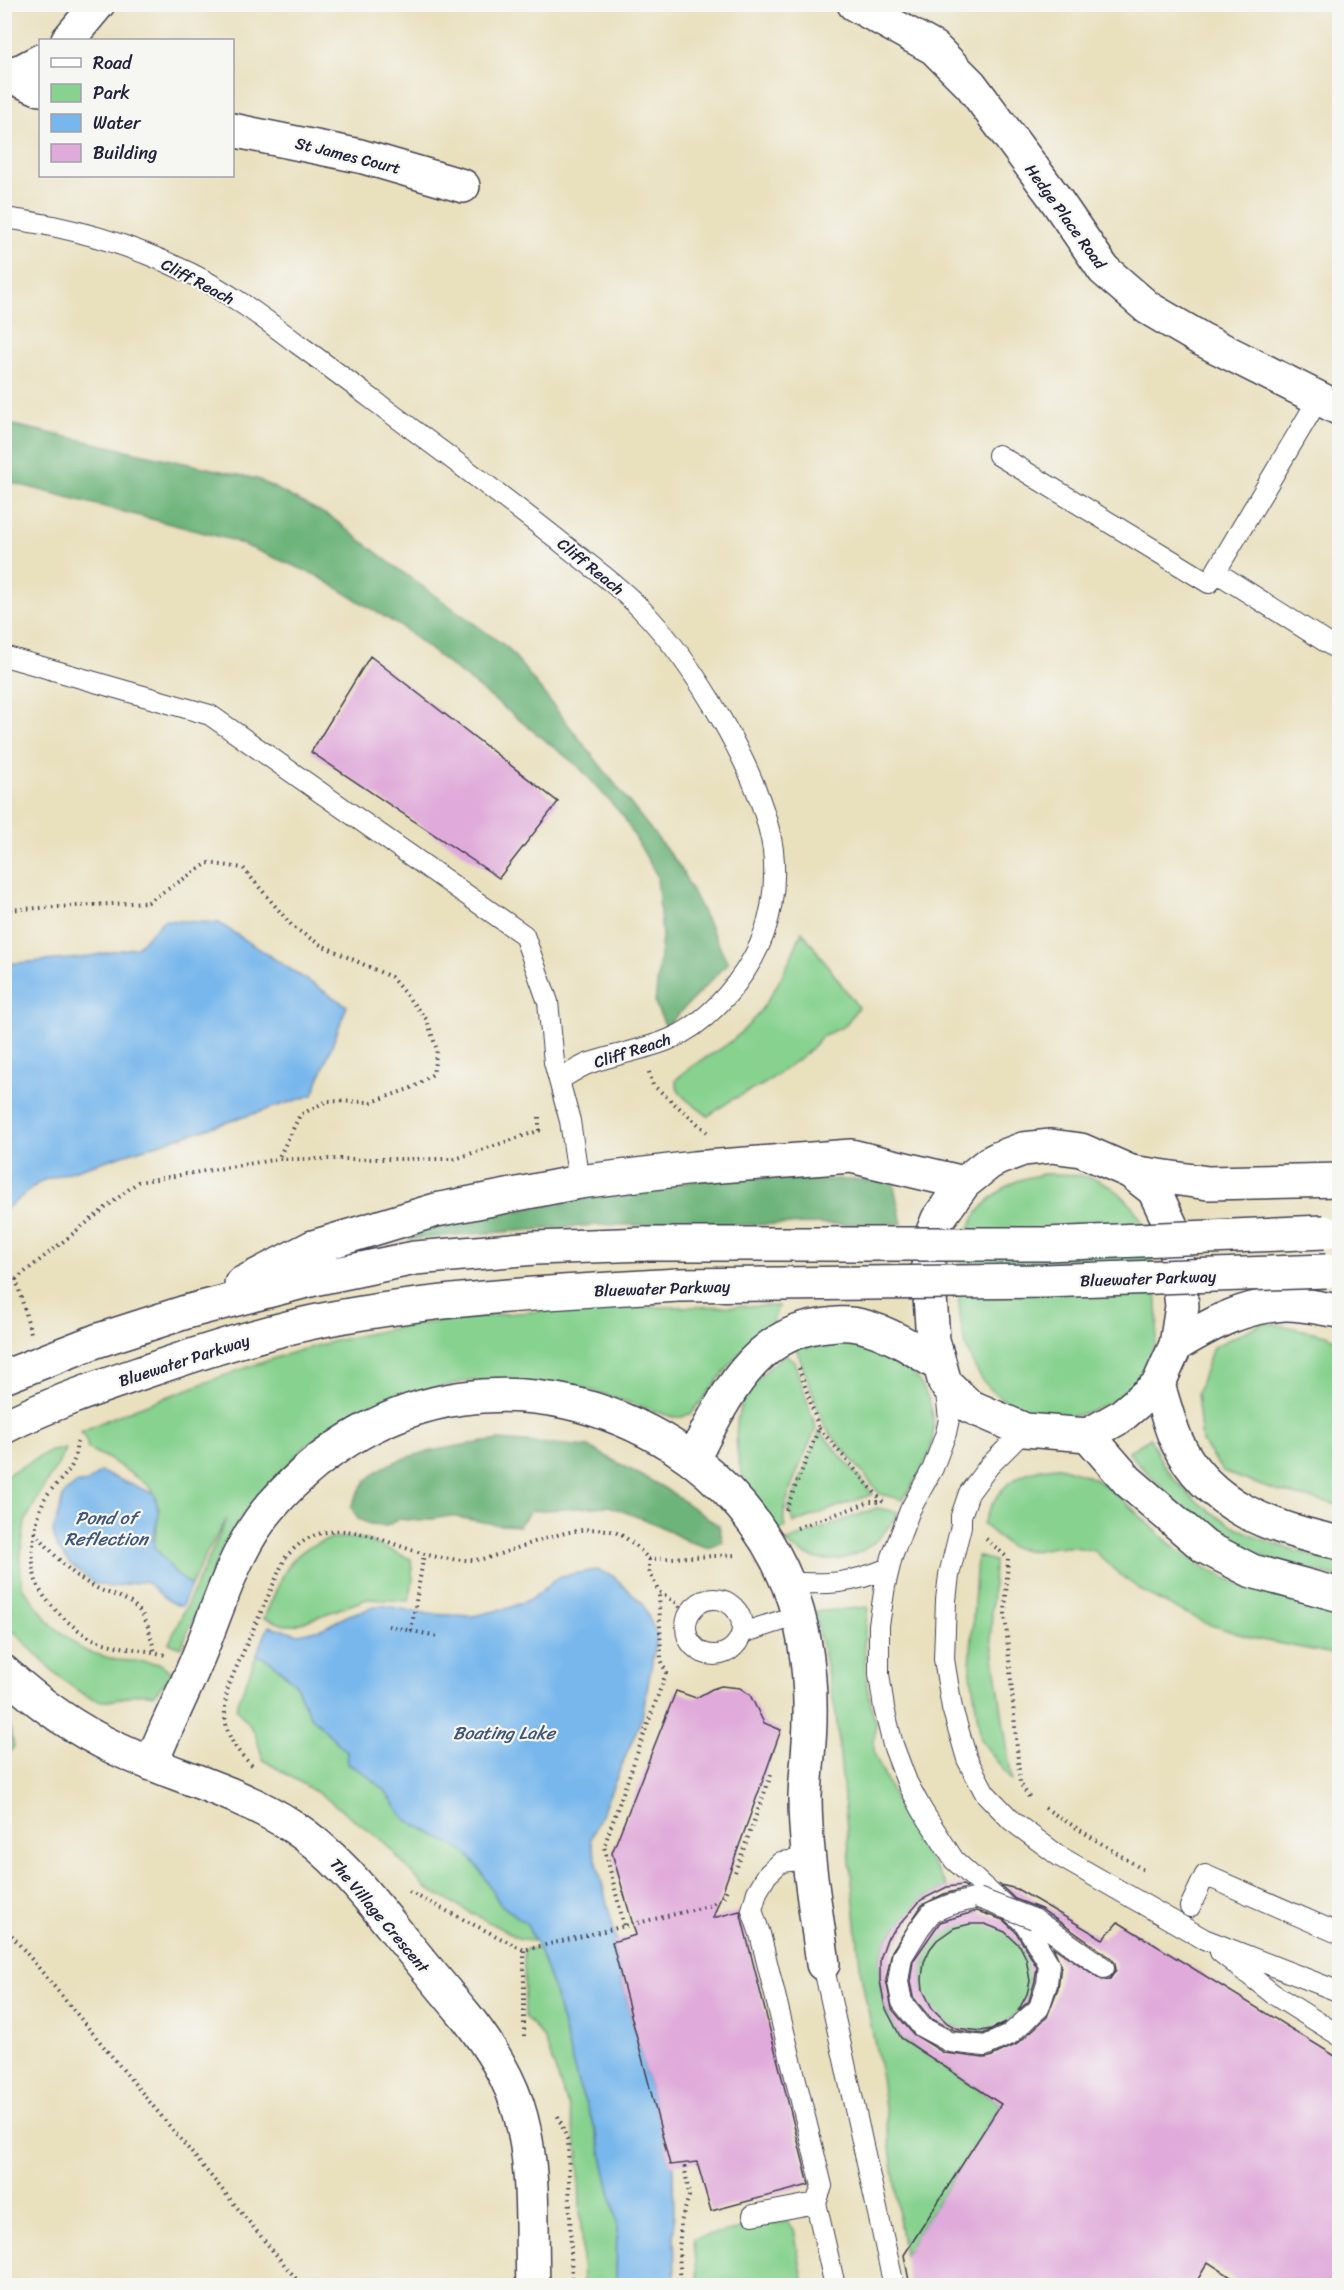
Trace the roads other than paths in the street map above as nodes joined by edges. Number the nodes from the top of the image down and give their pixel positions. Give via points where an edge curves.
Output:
1 (98, 4) edge
2 (854, 4) edge
3 (69, 39) edge
4 (39, 62) edge
5 (6, 75) edge
6 (39, 89) edge
7 (234, 130) edge
8 (463, 186) dead end
9 (4, 218) edge
10 (1329, 404) edge
11 (998, 455) dead end
12 (1216, 572) junction
13 (1340, 651) edge
14 (4, 656) edge
15 (559, 1080) junction
16 (1131, 1172) junction
17 (1340, 1180) edge
18 (579, 1182) junction
19 (964, 1183) junction
20 (1332, 1232) edge
21 (1333, 1271) edge
22 (1340, 1311) edge
23 (186, 1312) junction
24 (1176, 1346) junction
25 (942, 1374) junction
26 (4, 1377) edge
27 (1158, 1384) junction
28 (4, 1427) edge
29 (1025, 1430) junction
30 (1088, 1435) junction
31 (693, 1459) junction
32 (1340, 1543) edge
33 (889, 1568) junction
34 (787, 1582) junction
35 (1340, 1595) edge
36 (799, 1615) junction
37 (742, 1633) junction
38 (4, 1672) edge
39 (151, 1764) junction
40 (808, 1859) junction
41 (1192, 1904) road end
42 (1340, 1934) edge
43 (1204, 1939) junction
44 (824, 1964) joint
45 (1104, 1968) dead end
46 (1340, 1992) edge
47 (1340, 2036) edge
48 (816, 2203) junction
49 (753, 2215) dead end
50 (533, 2286) edge
51 (835, 2286) edge
52 (894, 2286) edge

1 - 3 street
2 - 10 street, Hedge Place Road via 934,48 971,85 1104,270 1148,308
4 - 5 street
5 - 6 street
7 - 8 street, St James Court via 360,156
9 - 15 lane, Cliff Reach via 55,226 105,240 190,273 267,321 627,596 674,647 704,691 731,737 763,809 773,851 773,896 768,922 755,953 734,985 682,1033 588,1064
10 - 12 lane
11 - 12 lane via 1209,583
12 - 13 lane
14 - 15 lane via 210,715 524,935 548,1002
15 - 18 lane
16 - 17 street via 1208,1183
16 - 19 street via 1081,1150 1036,1147 999,1158
16 - 24 street via 1154,1191 1173,1230 1182,1306
18 - 19 street via 693,1168 851,1156
18 - 23 street via 436,1210 313,1247
19 - 25 street via 938,1219 928,1251 933,1340
20 - 23 street, bridge via 1046,1244 646,1244 535,1248 416,1258
21 - 28 street, Bluewater Parkway, bridge via 1033,1282 677,1285 468,1299 326,1319 246,1340 172,1362
22 - 24 street via 1286,1304 1245,1310
23 - 26 street
24 - 27 street
25 - 29 street via 969,1406
25 - 31 street via 898,1340 859,1325 813,1327 786,1336 747,1368
25 - 33 lane via 950,1419 946,1434 910,1510
27 - 30 street via 1120,1417
27 - 32 street via 1177,1442 1205,1483 1248,1515 1297,1534
29 - 30 street
29 - 43 lane via 974,1485 963,1508 949,1575 944,1659 967,1759 985,1793 1012,1821 1059,1856
30 - 35 street via 1128,1481 1205,1547 1252,1571
31 - 34 street via 780,1535
31 - 39 street via 648,1431 606,1412 539,1397 476,1396 435,1403 392,1418 346,1441 318,1461 263,1516 240,1555
33 - 34 lane via 860,1580
33 - 45 lane, bridge via 879,1625 879,1674 888,1726 907,1782 954,1860 1025,1924 1048,1964 1047,1984 1039,2008 1009,2035 985,2046 950,2042 922,2027 902,2002 898,1982 902,1957 919,1929 932,1912 978,1898 1034,1919
34 - 36 street
36 - 37 lane
36 - 40 street via 808,1663
37 - 37 lane via 734,1607 717,1599 699,1604 687,1617 687,1636 698,1651 706,1654 724,1654
38 - 39 street, The Village Crescent via 69,1722
39 - 50 street, The Village Crescent via 218,1790 304,1833 333,1857 483,2038 507,2080 523,2128 529,2171
40 - 44 street
40 - 48 lane via 781,1862 767,1875 752,1910 822,2186
41 - 42 lane via 1205,1875
43 - 46 lane
43 - 47 lane via 1273,1994
44 - 52 lane
48 - 49 lane
48 - 51 lane

